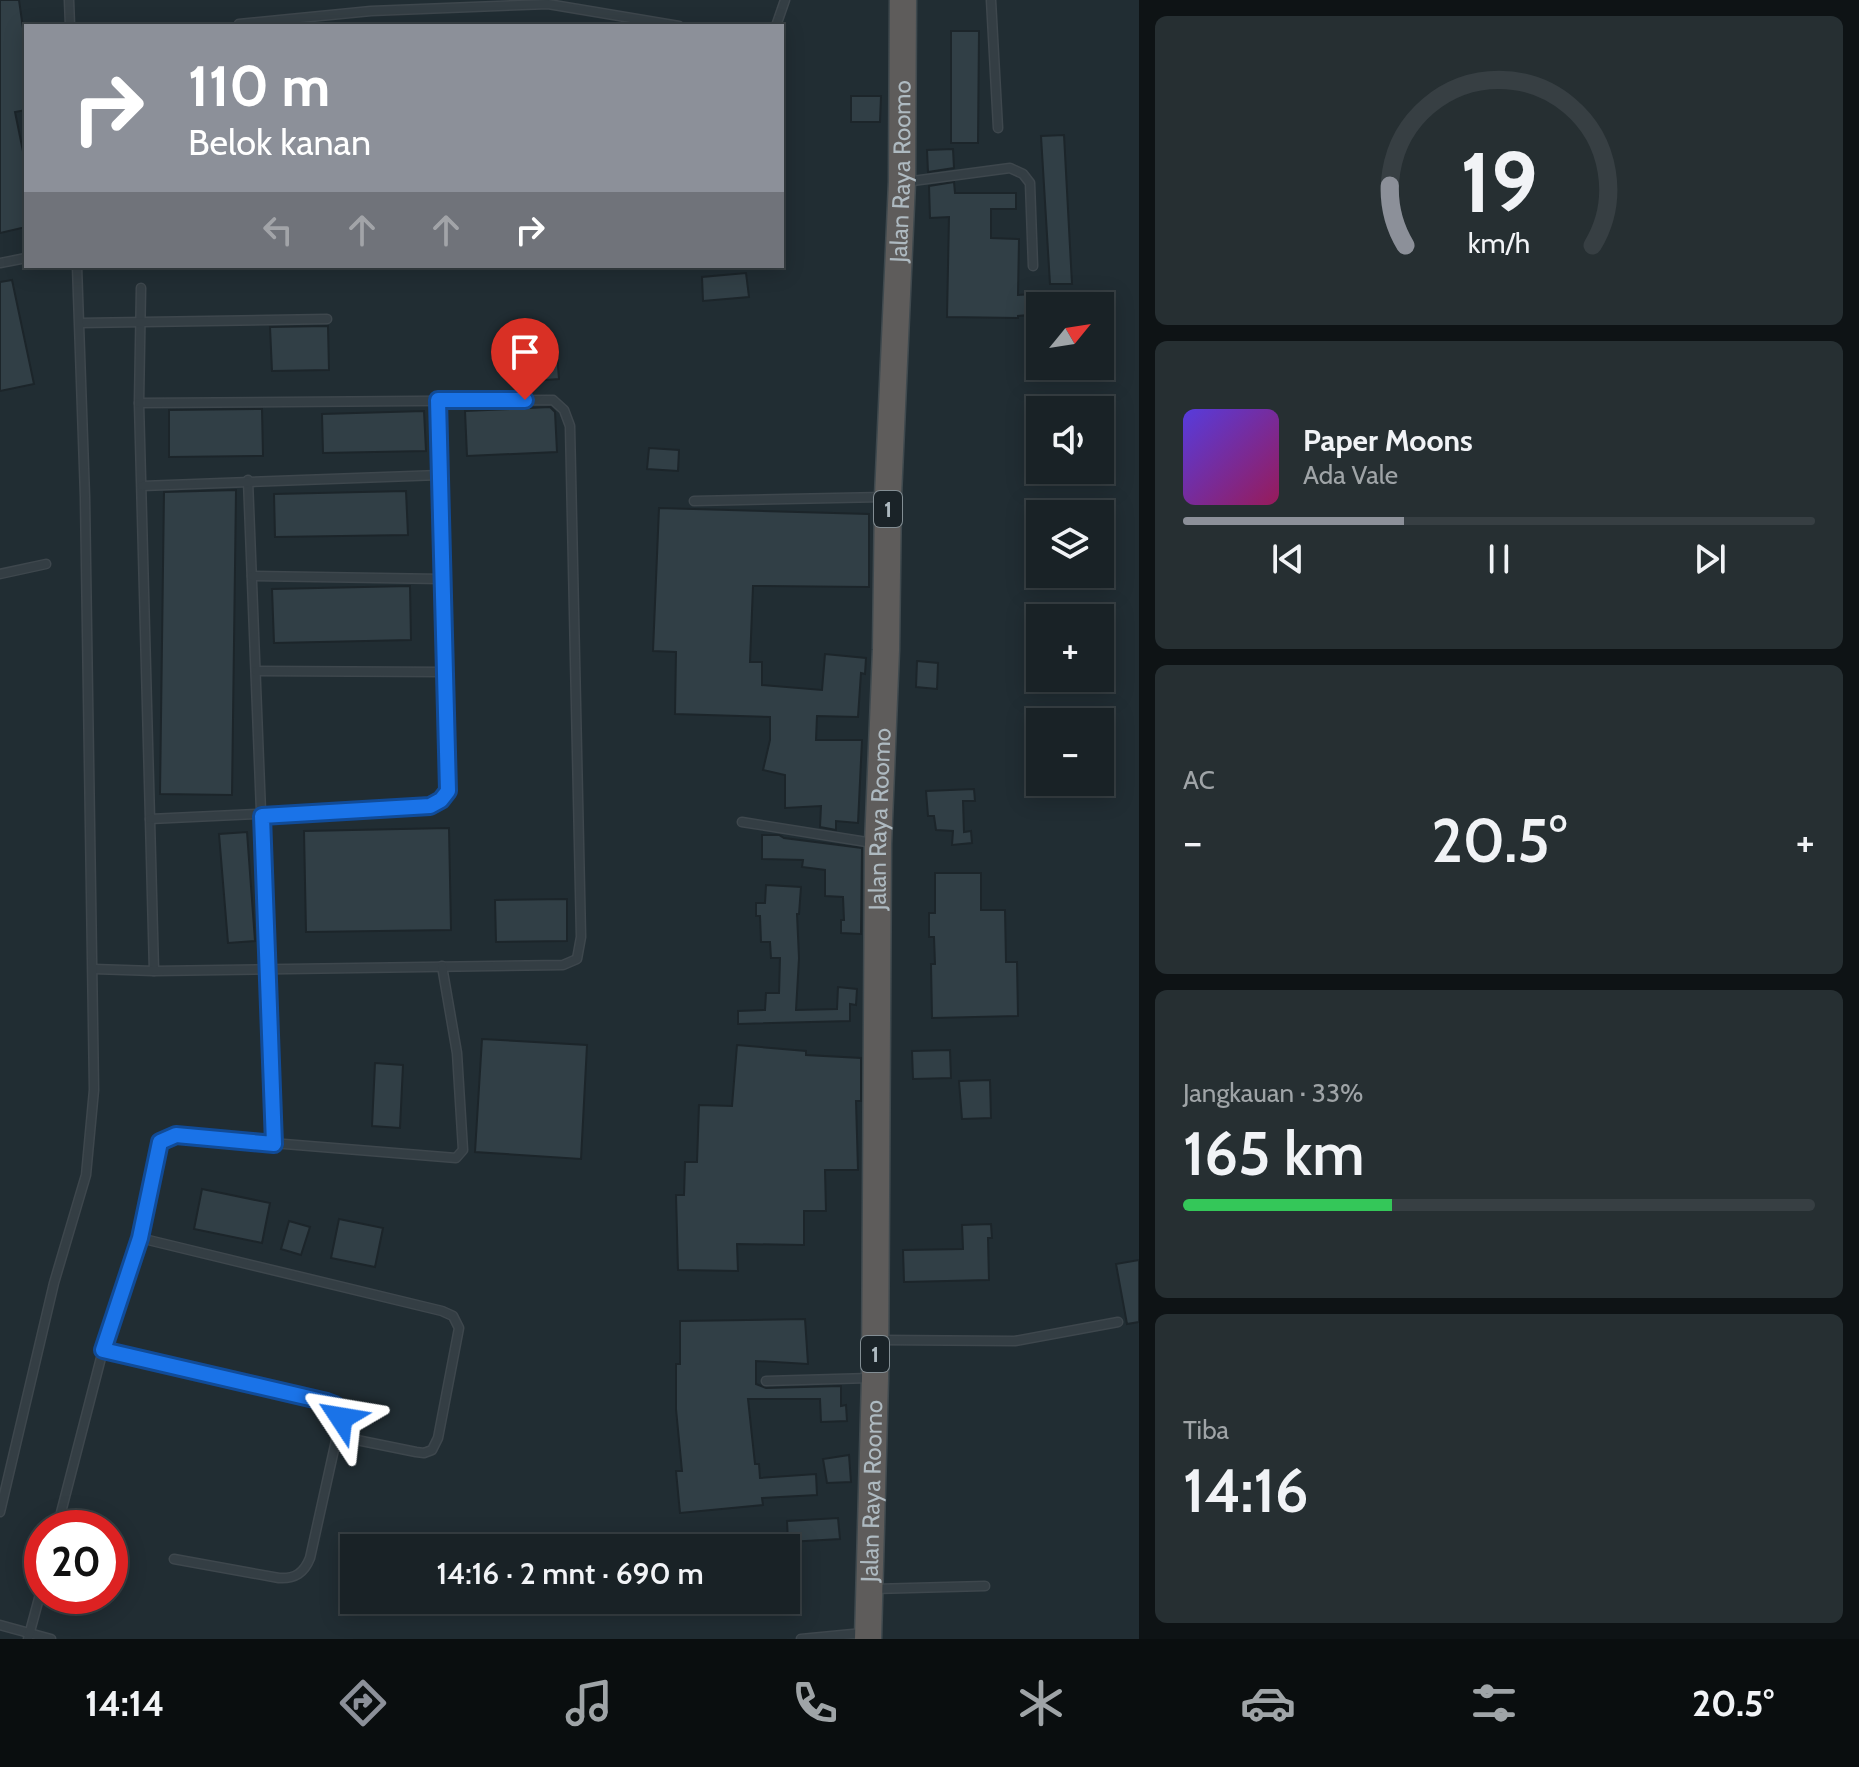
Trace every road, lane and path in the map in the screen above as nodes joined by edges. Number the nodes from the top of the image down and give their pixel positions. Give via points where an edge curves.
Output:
1 (69, 0) edge
2 (785, 0) edge
3 (903, 0) edge
4 (991, 0) edge
5 (70, 24) edge
6 (239, 24) edge
7 (667, 24) edge
8 (777, 24) edge
9 (998, 128) dead end
10 (902, 182) junction
11 (24, 258) edge
12 (0, 263) edge
13 (1033, 266) dead end
14 (77, 268) edge
15 (141, 288) dead end
16 (327, 319) dead end
17 (141, 322) junction
18 (80, 323) junction
19 (438, 400) junction
20 (139, 403) junction
21 (440, 475) junction
22 (248, 480) junction
23 (142, 486) junction
24 (888, 496) junction
25 (694, 501) dead end
26 (46, 564) dead end
27 (0, 574) edge
28 (252, 576) junction
29 (442, 579) junction
30 (256, 671) junction
31 (445, 672) junction
32 (262, 816) junction
33 (150, 819) junction
34 (742, 822) dead end
35 (878, 844) junction
36 (442, 966) junction
37 (268, 968) junction
38 (94, 969) junction
39 (154, 971) junction
40 (274, 1144) junction
41 (140, 1238) junction
42 (1118, 1322) dead end
43 (875, 1340) junction
44 (103, 1350) junction
45 (875, 1378) junction
46 (766, 1381) dead end
47 (337, 1436) junction
48 (62, 1510) edge
49 (0, 1512) edge
50 (174, 1559) dead end
51 (985, 1586) dead end
52 (869, 1589) junction
53 (35, 1614) edge
54 (0, 1625) edge
55 (29, 1636) edge
56 (868, 1636) edge
57 (51, 1639) edge
58 (801, 1639) edge

1 - 5 lane
2 - 8 lane
3 - 10 highway, Jalan Raya Roomo / 1
4 - 9 lane
6 - 7 lane via 371,11 548,4
10 - 13 lane via 1010,168 1023,174 1030,183
10 - 24 highway, Jalan Raya Roomo / 1
11 - 12 lane
14 - 18 lane
15 - 17 lane
16 - 17 lane
17 - 18 lane
17 - 20 lane
18 - 38 lane
19 - 20 lane
19 - 21 lane
19 - 36 lane via 553,400 570,426 581,937 577,959 563,965
20 - 23 lane
21 - 22 lane
21 - 29 lane
22 - 23 lane
22 - 28 lane
23 - 33 lane
24 - 25 lane
24 - 35 highway, Jalan Raya Roomo / 1
26 - 27 lane
28 - 29 lane
28 - 30 lane
29 - 31 lane
30 - 31 lane
30 - 32 lane
31 - 32 lane via 448,791 441,800 430,806
32 - 33 lane
32 - 37 lane
33 - 39 lane
34 - 35 lane
35 - 43 highway, Jalan Raya Roomo / 1
36 - 37 lane
36 - 40 lane via 457,1053 461,1153 452,1158
37 - 39 lane
37 - 40 lane
38 - 39 lane
38 - 49 lane via 94,1090 86,1175 54,1283
40 - 41 lane via 167,1137 160,1142
41 - 44 lane
41 - 47 lane via 453,1316 459,1328 432,1450 416,1452
42 - 43 lane via 1015,1341
43 - 45 highway, Jalan Raya Roomo / 1
44 - 47 lane via 327,1402 339,1411
44 - 48 lane
45 - 46 lane
45 - 52 highway, Jalan Raya Roomo / 1
47 - 50 lane via 310,1558 301,1573 288,1579
51 - 52 lane
52 - 56 highway, Jalan Raya Roomo / 1
53 - 55 lane
54 - 55 lane
55 - 57 lane
56 - 58 lane

